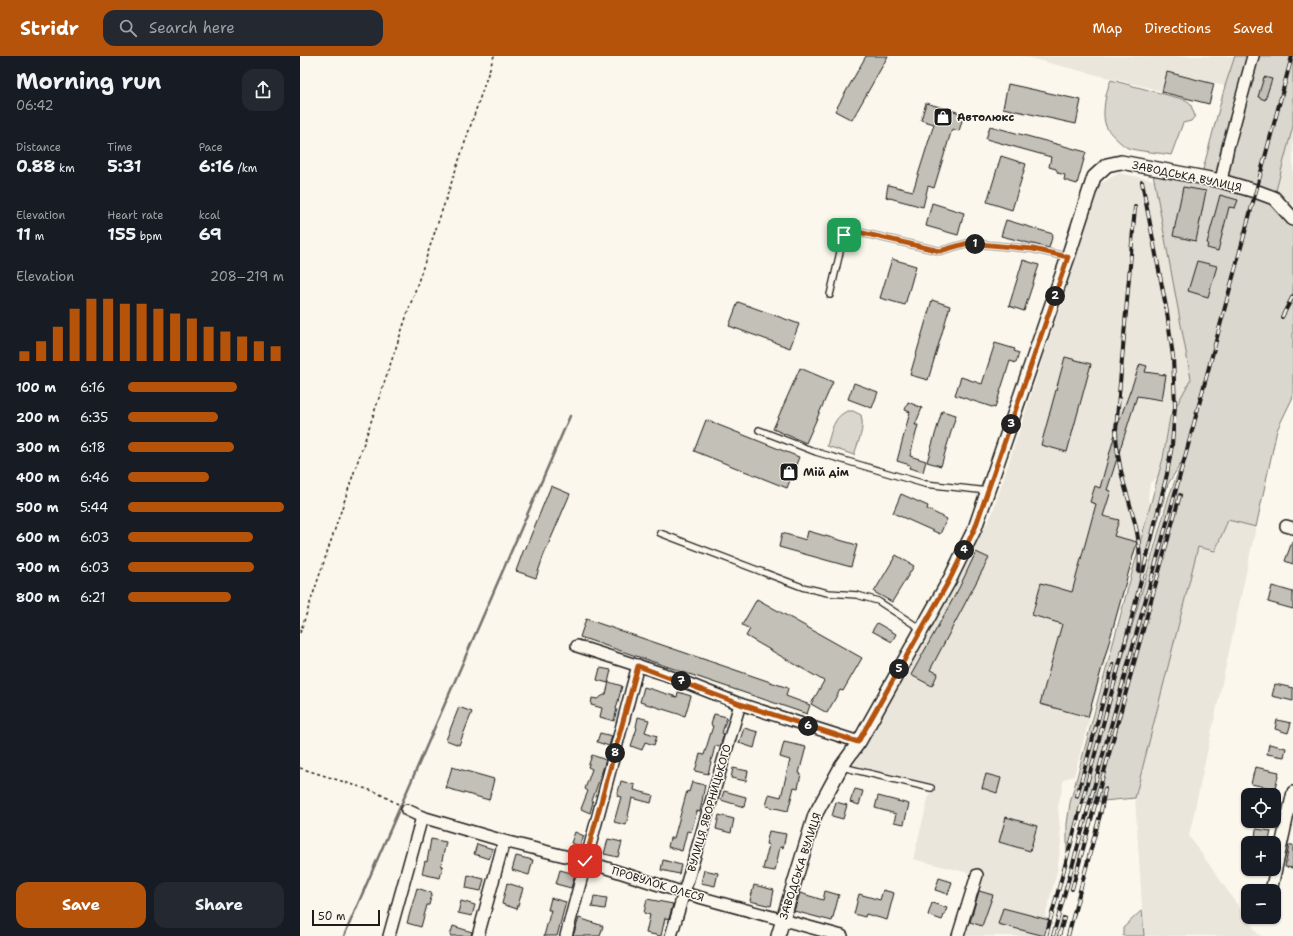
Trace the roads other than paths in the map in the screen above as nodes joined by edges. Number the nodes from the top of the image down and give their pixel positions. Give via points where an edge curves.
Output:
1 (1253, 56) edge
2 (1221, 181) junction
3 (1290, 215) edge
4 (1068, 257) junction
5 (830, 295) dead end
6 (759, 430) dead end
7 (988, 491) junction
8 (660, 532) dead end
9 (921, 629) junction
10 (576, 646) dead end
11 (638, 666) junction
12 (740, 704) junction
13 (858, 742) junction
14 (842, 767) junction
15 (931, 788) dead end
16 (1293, 792) edge
17 (403, 807) road end
18 (422, 817) junction
19 (504, 841) junction
20 (1288, 842) edge
21 (585, 861) junction
22 (977, 875) dead end
23 (1273, 884) edge
24 (684, 893) junction
25 (783, 920) junction
26 (389, 936) edge
27 (478, 936) edge
28 (566, 936) edge
29 (671, 936) edge
30 (778, 936) edge
31 (842, 936) edge
32 (958, 936) edge

1 - 2 street
2 - 3 street, ЗАВОДСЬКА ВУЛИЦЯ via 1274,198
2 - 4 street, ЗАВОДСЬКА ВУЛИЦЯ via 1122,162 1107,165 1094,177
4 - 5 lane via 1033,249 968,243 940,251 854,231 847,232 844,235
4 - 7 street, ЗАВОДСЬКА ВУЛИЦЯ
6 - 7 lane via 816,452 926,484
7 - 9 street, ЗАВОДСЬКА ВУЛИЦЯ via 975,528
8 - 9 lane via 802,586 878,601
9 - 13 street, ЗАВОДСЬКА ВУЛИЦЯ
10 - 11 street
11 - 12 street
11 - 21 street
12 - 13 street
12 - 24 street, ВУЛИЦЯ ЯВОРНИЦЬКОГО
13 - 14 street, ЗАВОДСЬКА ВУЛИЦЯ
14 - 15 lane
14 - 25 street, ЗАВОДСЬКА ВУЛИЦЯ via 815,816
16 - 20 street
17 - 18 street, ПРОВУЛОК ОЛЕСЯ
18 - 19 street, ПРОВУЛОК ОЛЕСЯ
18 - 26 street
19 - 21 street, ПРОВУЛОК ОЛЕСЯ
19 - 27 street
20 - 23 street
21 - 24 street, ПРОВУЛОК ОЛЕСЯ
21 - 28 street
22 - 32 street
24 - 25 street, ПРОВУЛОК ОЛЕСЯ
24 - 29 street, ВУЛИЦЯ ЯВОРНИЦЬКОГО
25 - 30 street, ЗАВОДСЬКА ВУЛИЦЯ
25 - 31 street, ПРОВУЛОК ОЛЕСЯ

